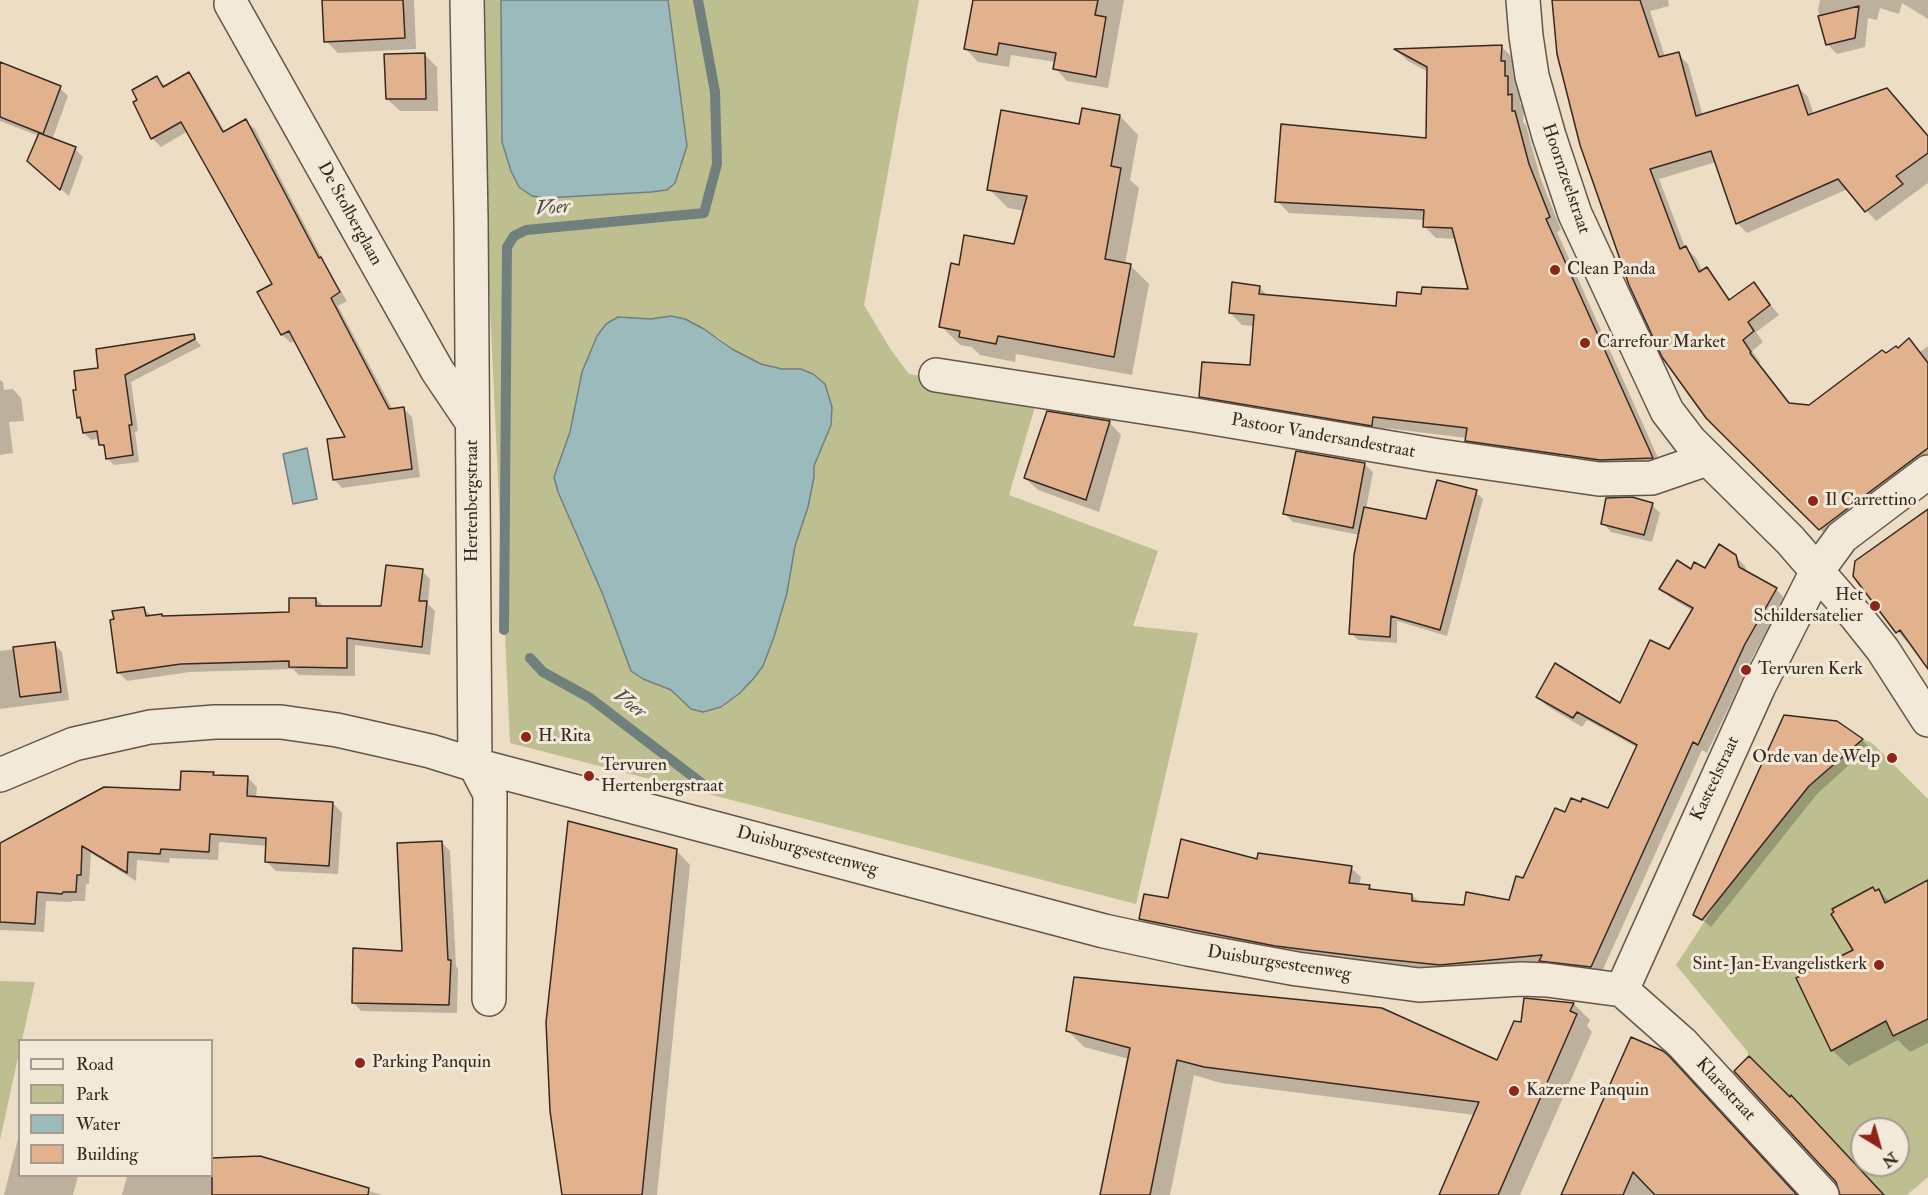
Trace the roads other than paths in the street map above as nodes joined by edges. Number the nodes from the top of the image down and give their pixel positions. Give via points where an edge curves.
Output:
1 (467, 0) edge
2 (1523, 0) edge
3 (231, 4) dead end
4 (936, 375) dead end
5 (472, 422) junction
6 (1707, 459) junction
7 (1928, 471) edge
8 (1817, 571) junction
9 (1928, 720) edge
10 (475, 765) junction
11 (0, 775) edge
12 (1622, 990) junction
13 (489, 999) dead end
14 (1822, 1195) edge

1 - 5 street, Hertenbergstraat
2 - 6 street, Hoornzeelstraat via 1532,76 1575,214 1667,411
3 - 5 street, De Stolberglaan via 431,360
4 - 6 street, Pastoor Vandersandestraat via 1599,479 1652,478
5 - 10 street, Hertenbergstraat
6 - 8 street, Hoornzeelstraat
7 - 8 street, Kasteelstraat via 1842,537
8 - 9 street, Hoornzeelstraat via 1883,650
8 - 12 street, Kasteelstraat via 1759,686
10 - 11 street, Duisburgsesteenweg via 337,730 281,722 215,722 150,727 74,744
10 - 12 street, Duisburgsesteenweg via 1104,931 1248,960 1419,985 1530,979
10 - 13 street, Hertenbergstraat via 490,794
12 - 14 street, Klarastraat via 1682,1043

